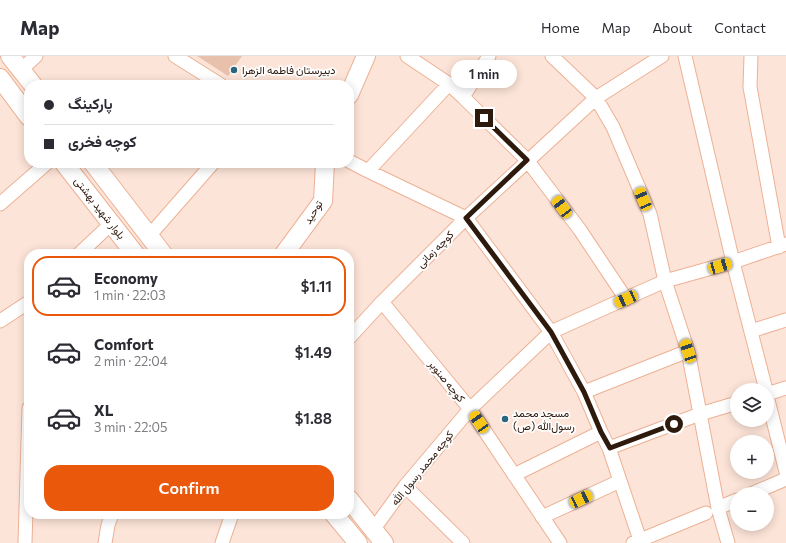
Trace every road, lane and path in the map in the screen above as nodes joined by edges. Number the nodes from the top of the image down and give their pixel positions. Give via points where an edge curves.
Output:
1 (10, 56) edge
2 (36, 56) edge
3 (175, 56) edge
4 (366, 56) edge
5 (407, 56) edge
6 (489, 56) edge
7 (552, 56) edge
8 (662, 56) edge
9 (685, 56) edge
10 (751, 56) edge
11 (21, 70) junction
12 (29, 80) edge
13 (213, 80) edge
14 (354, 84) edge
15 (449, 84) junction
16 (3, 88) edge
17 (463, 97) junction
18 (596, 98) junction
19 (24, 111) edge
20 (527, 160) junction
21 (354, 164) edge
22 (41, 168) edge
23 (68, 168) edge
24 (97, 168) edge
25 (209, 168) edge
26 (325, 168) edge
27 (368, 171) junction
28 (0, 204) edge
29 (466, 218) junction
30 (112, 223) junction
31 (149, 236) junction
32 (782, 246) edge
33 (85, 249) edge
34 (131, 249) edge
35 (159, 249) edge
36 (288, 249) edge
37 (733, 262) junction
38 (665, 281) junction
39 (626, 299) junction
40 (382, 302) junction
41 (24, 305) edge
42 (786, 320) edge
43 (0, 321) edge
44 (751, 331) junction
45 (551, 332) junction
46 (354, 333) edge
47 (688, 351) junction
48 (764, 383) edge
49 (786, 388) edge
50 (584, 392) junction
51 (774, 392) edge
52 (730, 405) edge
53 (470, 409) junction
54 (700, 414) junction
55 (774, 423) edge
56 (601, 432) junction
57 (610, 448) junction
58 (786, 472) edge
59 (514, 475) junction
60 (786, 479) edge
61 (620, 481) junction
62 (405, 486) junction
63 (768, 487) edge
64 (730, 503) edge
65 (354, 505) edge
66 (712, 511) junction
67 (542, 517) junction
68 (26, 519) edge
69 (110, 519) edge
70 (230, 519) edge
71 (338, 519) edge
72 (378, 536) edge
73 (638, 542) edge
74 (25, 543) edge
75 (105, 543) edge
76 (222, 543) edge
77 (358, 543) edge
78 (463, 543) edge
79 (560, 543) edge
80 (728, 543) edge

1 - 11 main road
2 - 11 street
3 - 13 street
4 - 14 main road
5 - 15 street
6 - 17 street
7 - 18 street
8 - 18 street, کوچه زمانی
9 - 37 street
10 - 32 street via 750,87
11 - 12 main road
15 - 17 street
15 - 27 street
16 - 19 main road
17 - 20 street
18 - 20 street, کوچه زمانی
18 - 38 street via 612,127 650,214
20 - 29 street, کوچه زمانی
20 - 39 street via 580,230
21 - 27 street
22 - 28 street
23 - 30 main road, بلوار شهید بهشتی
24 - 31 main road, بلوار شهید بهشتی
25 - 31 street
26 - 36 main road, توحید via 322,201
27 - 29 street
29 - 40 street, کوچه زمانی
29 - 45 street
30 - 33 street
30 - 34 main road, بلوار شهید بهشتی
31 - 35 main road, بلوار شهید بهشتی
32 - 37 street, کوچه محمد رسول الله
37 - 38 street, کوچه محمد رسول الله
37 - 44 street
38 - 39 street, کوچه محمد رسول الله
38 - 47 street
39 - 45 street, کوچه محمد رسول الله
40 - 46 street, کوچه زمانی
40 - 53 street, کوچه صنوبر
41 - 43 street
42 - 44 street
44 - 48 street
45 - 50 street
45 - 53 street, کوچه محمد رسول الله
47 - 50 street
47 - 54 street
49 - 51 street
50 - 56 street
52 - 54 street
53 - 59 street, کوچه صنوبر
53 - 62 street, کوچه محمد رسول الله
54 - 57 street
54 - 66 street
55 - 58 street
56 - 57 street
56 - 59 street
57 - 61 street
59 - 67 street, کوچه صنوبر
60 - 63 street
61 - 67 street
61 - 73 street
62 - 72 street, کوچه محمد رسول الله
62 - 78 street
64 - 66 street
65 - 72 main road
66 - 73 street
66 - 80 street
67 - 79 street, کوچه صنوبر
68 - 74 street
69 - 75 street
70 - 76 street
71 - 77 main road

